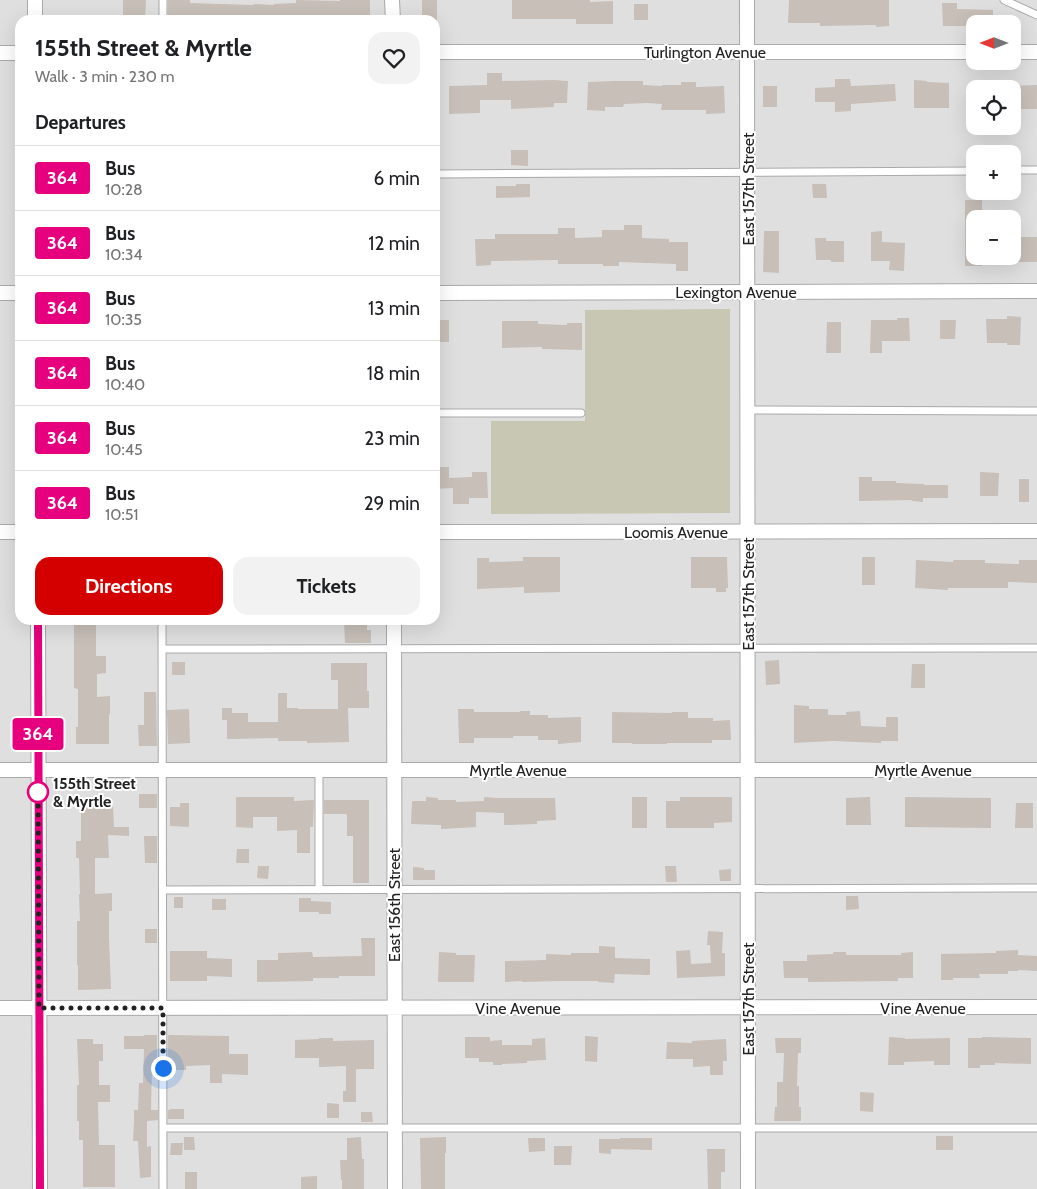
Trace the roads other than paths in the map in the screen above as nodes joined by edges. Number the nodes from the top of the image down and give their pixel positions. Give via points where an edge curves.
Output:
1 (35, 0) edge
2 (163, 0) edge
3 (392, 0) edge
4 (747, 0) edge
5 (1004, 0) edge
6 (35, 15) edge
7 (163, 15) edge
8 (392, 15) edge
9 (1037, 15) edge
10 (440, 52) edge
11 (748, 52) junction
12 (966, 52) edge
13 (1021, 52) edge
14 (1037, 52) edge
15 (0, 53) edge
16 (15, 53) edge
17 (1021, 170) edge
18 (1037, 170) edge
19 (966, 171) edge
20 (748, 173) junction
21 (440, 174) edge
22 (1037, 291) edge
23 (748, 292) junction
24 (0, 293) edge
25 (15, 293) edge
26 (440, 293) edge
27 (748, 410) junction
28 (1037, 411) edge
29 (440, 413) edge
30 (581, 413) dead end
31 (1037, 531) edge
32 (0, 532) edge
33 (15, 532) edge
34 (440, 532) edge
35 (748, 532) junction
36 (38, 625) edge
37 (162, 625) edge
38 (394, 625) edge
39 (748, 648) junction
40 (1037, 648) edge
41 (162, 649) junction
42 (394, 649) junction
43 (0, 770) edge
44 (38, 770) junction
45 (163, 770) junction
46 (319, 770) junction
47 (394, 770) junction
48 (748, 770) junction
49 (1037, 770) edge
50 (1037, 888) edge
51 (748, 889) junction
52 (163, 890) junction
53 (319, 890) junction
54 (394, 890) junction
55 (0, 1008) edge
56 (39, 1008) junction
57 (163, 1008) junction
58 (394, 1008) junction
59 (748, 1008) junction
60 (1037, 1008) edge
61 (163, 1128) junction
62 (395, 1128) junction
63 (748, 1128) junction
64 (1037, 1128) edge
65 (40, 1189) edge
66 (163, 1189) edge
67 (395, 1189) edge
68 (748, 1189) edge

1 - 6 street
2 - 7 lane
3 - 8 street
4 - 11 street, East 157th Street
5 - 9 lane
10 - 11 street, Turlington Avenue
11 - 12 street, Turlington Avenue
11 - 20 street, East 157th Street
13 - 14 street
15 - 16 street
17 - 18 lane
19 - 20 lane
20 - 21 lane
20 - 23 street, East 157th Street
22 - 23 street, Lexington Avenue
23 - 26 street, Lexington Avenue
23 - 27 street, East 157th Street
24 - 25 street
27 - 28 lane
27 - 35 street, East 157th Street
29 - 30 lane
31 - 35 street, Loomis Avenue
32 - 33 street
34 - 35 street, Loomis Avenue
35 - 39 street, East 157th Street
36 - 44 street
37 - 41 lane
38 - 42 street, East 156th Street
39 - 40 lane
39 - 42 lane
39 - 48 street, East 157th Street
41 - 42 lane
41 - 45 lane
42 - 47 street, East 156th Street
43 - 44 street, Myrtle Avenue
44 - 45 street, Myrtle Avenue
44 - 56 street
45 - 46 street, Myrtle Avenue
45 - 52 lane
46 - 47 street, Myrtle Avenue
46 - 53 lane
47 - 48 street, Myrtle Avenue
47 - 54 street, East 156th Street
48 - 49 street, Myrtle Avenue
48 - 51 street, East 157th Street
50 - 51 lane
51 - 54 lane
51 - 59 street, East 157th Street
52 - 53 lane
52 - 57 lane
53 - 54 lane
54 - 58 street, East 156th Street
55 - 56 street, Vine Avenue
56 - 57 street, Vine Avenue
56 - 65 street
57 - 58 street, Vine Avenue
57 - 61 lane
58 - 59 street, Vine Avenue
58 - 62 street, East 156th Street
59 - 60 street, Vine Avenue
59 - 63 street, East 157th Street
61 - 62 lane
61 - 66 lane
62 - 63 lane
62 - 67 street, East 156th Street
63 - 64 lane
63 - 68 street, East 157th Street

